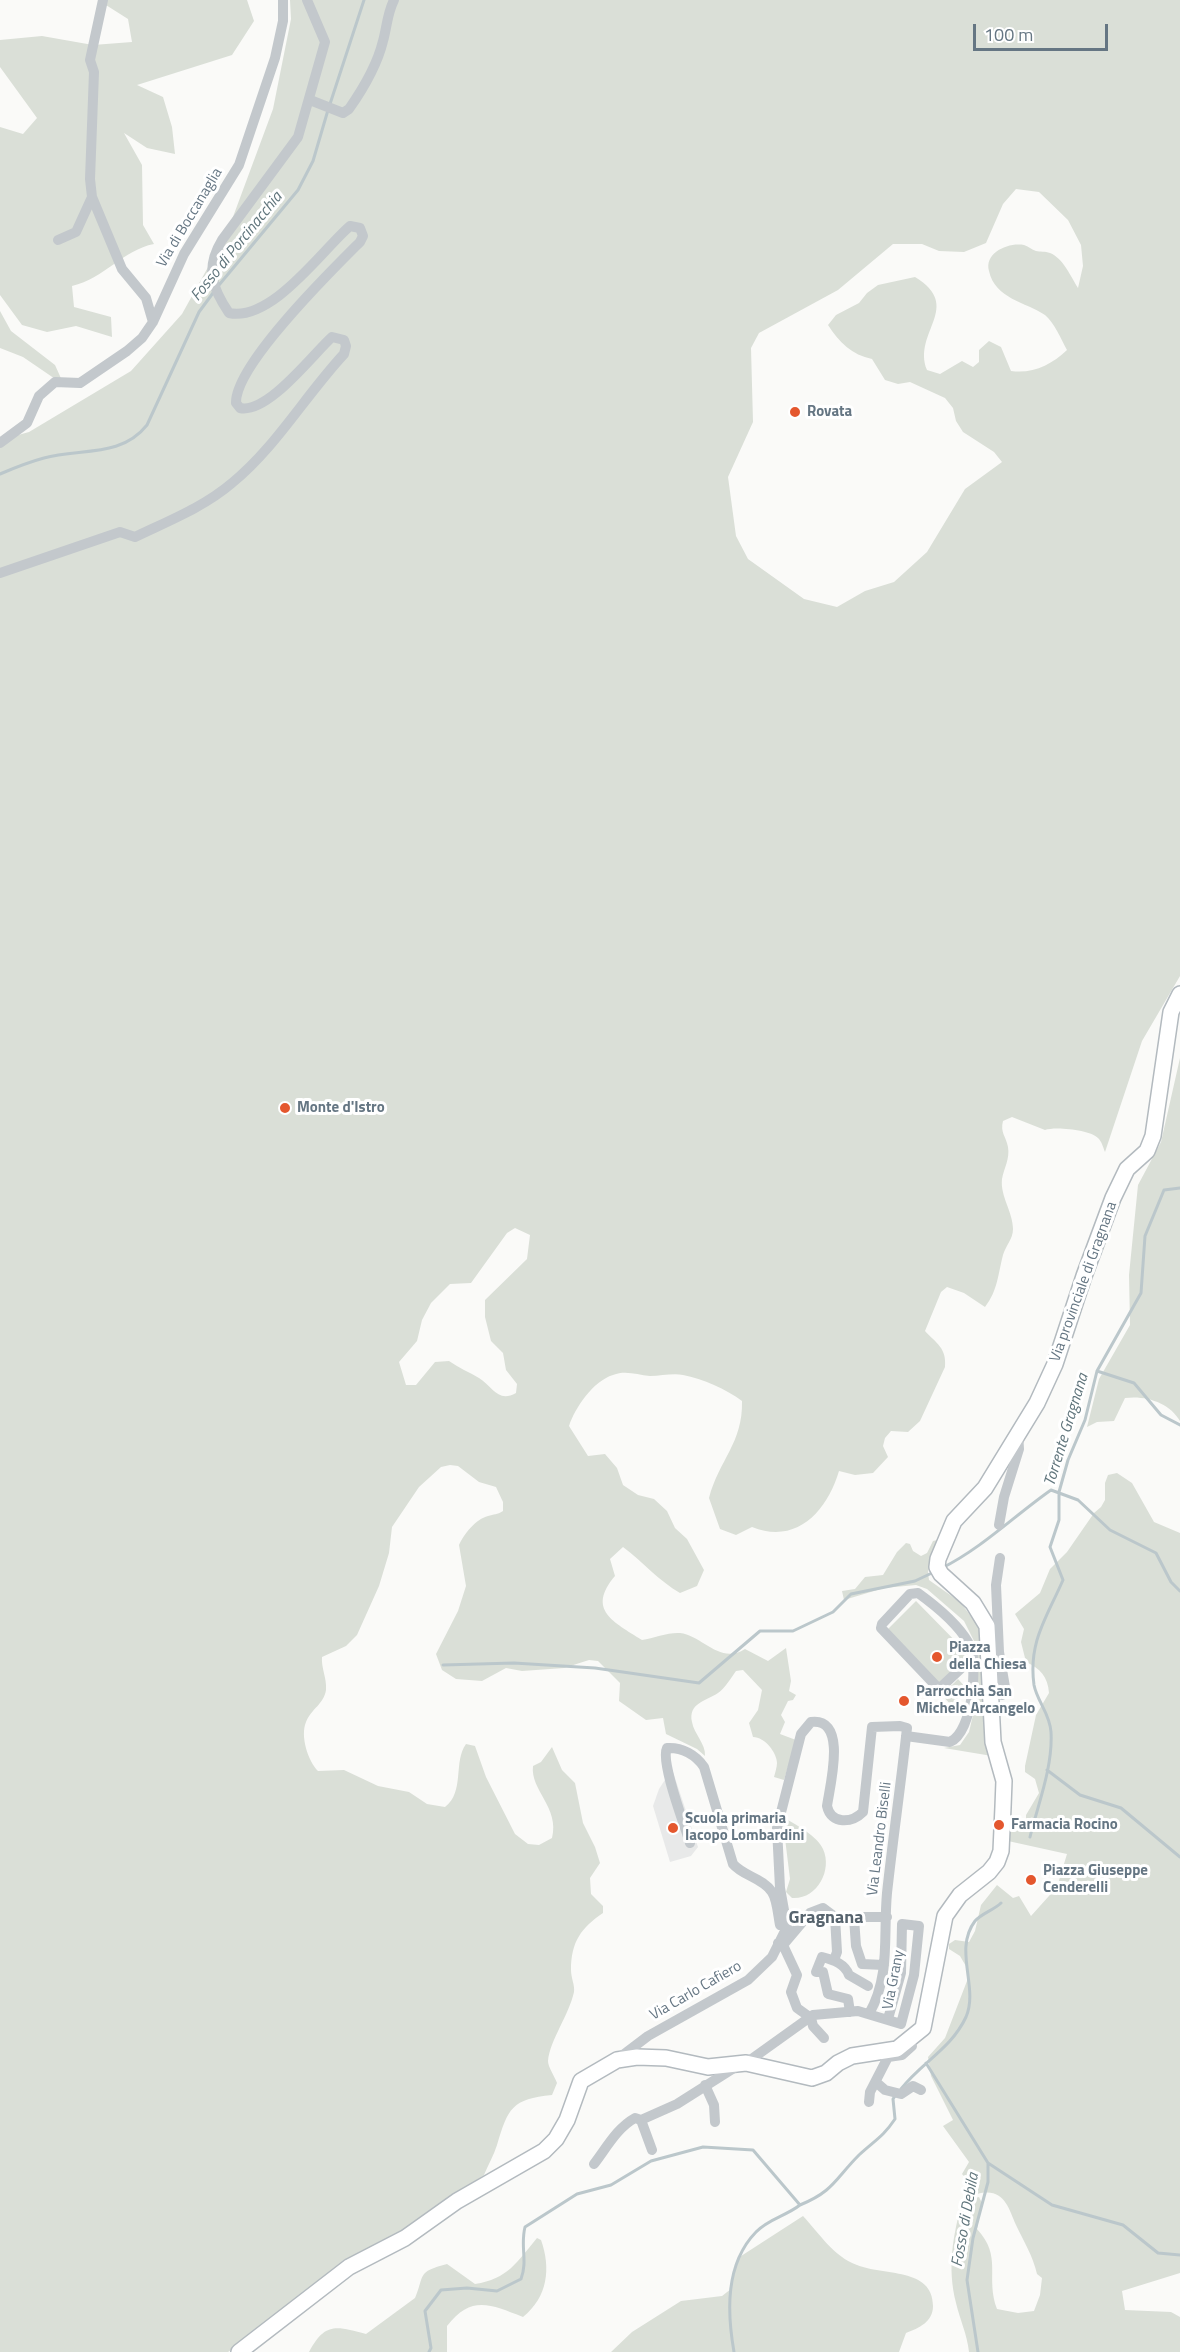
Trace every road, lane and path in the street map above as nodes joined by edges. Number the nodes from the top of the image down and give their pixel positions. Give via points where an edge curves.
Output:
1 (103, 0) edge
2 (283, 0) edge
3 (307, 0) edge
4 (394, 0) edge
5 (313, 102) junction
6 (92, 197) junction
7 (58, 240) dead end
8 (153, 322) junction
9 (0, 442) edge
10 (0, 573) edge
11 (1180, 994) edge
12 (1018, 1433) junction
13 (999, 1525) dead end
14 (1000, 1558) dead end
15 (973, 1657) junction
16 (991, 1664) junction
17 (906, 1736) junction
18 (690, 1843) dead end
19 (835, 1917) junction
20 (887, 1917) junction
21 (854, 1918) junction
22 (781, 1940) junction
23 (834, 1960) junction
24 (884, 1965) junction
25 (848, 1999) junction
26 (850, 2012) junction
27 (869, 2014) junction
28 (811, 2018) junction
29 (888, 2019) junction
30 (922, 2028) junction
31 (824, 2038) dead end
32 (617, 2060) junction
33 (742, 2063) junction
34 (705, 2085) junction
35 (881, 2086) junction
36 (921, 2090) dead end
37 (868, 2102) dead end
38 (641, 2120) junction
39 (715, 2122) dead end
40 (652, 2150) dead end
41 (594, 2164) dead end
42 (238, 2352) edge

1 - 6 street via 90,60 94,72
2 - 8 street, Via di Boccanaglia via 275,58 238,165 184,254
3 - 5 street via 326,42
4 - 5 street via 375,66 349,109 336,112
5 - 10 street via 298,137 213,254 211,277 229,314 250,311 273,300 296,281 350,226 360,228 360,242 324,276 250,363 237,391 236,403 244,409 253,407 287,385 332,337 344,340 344,354 257,460 205,503 135,537 120,532
6 - 7 street via 76,232
6 - 8 street via 122,268 146,298
8 - 9 street, Via di Boccanaglia via 127,351 80,382 55,382 39,396 27,423
11 - 12 main road, Via provinciale di Gragnana via 1171,1012 1153,1136 1147,1151 1127,1169 1113,1198 1055,1365
12 - 13 street via 1019,1449
12 - 16 main road, Via provinciale di Gragnana via 985,1488 954,1521 940,1550 939,1570 981,1615 990,1637
14 - 16 street via 996,1585 1005,1688 1002,1695 997,1666
15 - 15 street via 939,1689 880,1626 910,1594 918,1593 961,1631
15 - 17 street via 972,1698 960,1734 950,1742
16 - 30 main road via 993,1742 1004,1781 1001,1851 989,1872 960,1895 945,1916
17 - 20 street, Via Leandro Biselli
17 - 22 street via 907,1728 900,1726 872,1727 863,1812 849,1821 838,1820 828,1811 834,1747 831,1729 818,1721 804,1728 777,1828 780,1888 787,1927
18 - 22 street via 667,1766 667,1748 685,1751 698,1758 704,1767 733,1864 772,1892
19 - 21 street
19 - 22 street, Via Carlo Cafiero via 823,1908 810,1913
19 - 23 street
20 - 21 street
20 - 24 street, Via Leandro Biselli
21 - 24 street via 862,1964
22 - 28 street via 797,1975 791,1992 797,2008
22 - 32 street, Via Carlo Cafiero via 772,1957 748,1980 648,2036
23 - 25 street via 864,1983
23 - 25 street via 822,1957 816,1972 823,1972 823,1994
24 - 27 street, Via Leandro Biselli via 879,1997
25 - 26 street
26 - 27 street, Via Grany
26 - 28 street, Via Grany
27 - 29 street, Via Grany
28 - 31 street
28 - 33 street
29 - 29 street, Via Grany via 901,2024 914,1975 918,1926 902,1924 901,1973
30 - 33 main road via 897,2049 852,2056 812,2078
30 - 35 street via 915,2043 902,2055 888,2057
32 - 33 main road via 666,2058 708,2067
32 - 42 main road via 581,2081 567,2120 544,2151 457,2201 405,2238 349,2267
33 - 34 street
34 - 38 street via 677,2104
34 - 39 street via 714,2105
35 - 36 street via 901,2094 913,2086
35 - 37 street via 870,2092
38 - 40 street
38 - 41 street via 635,2118 626,2124

